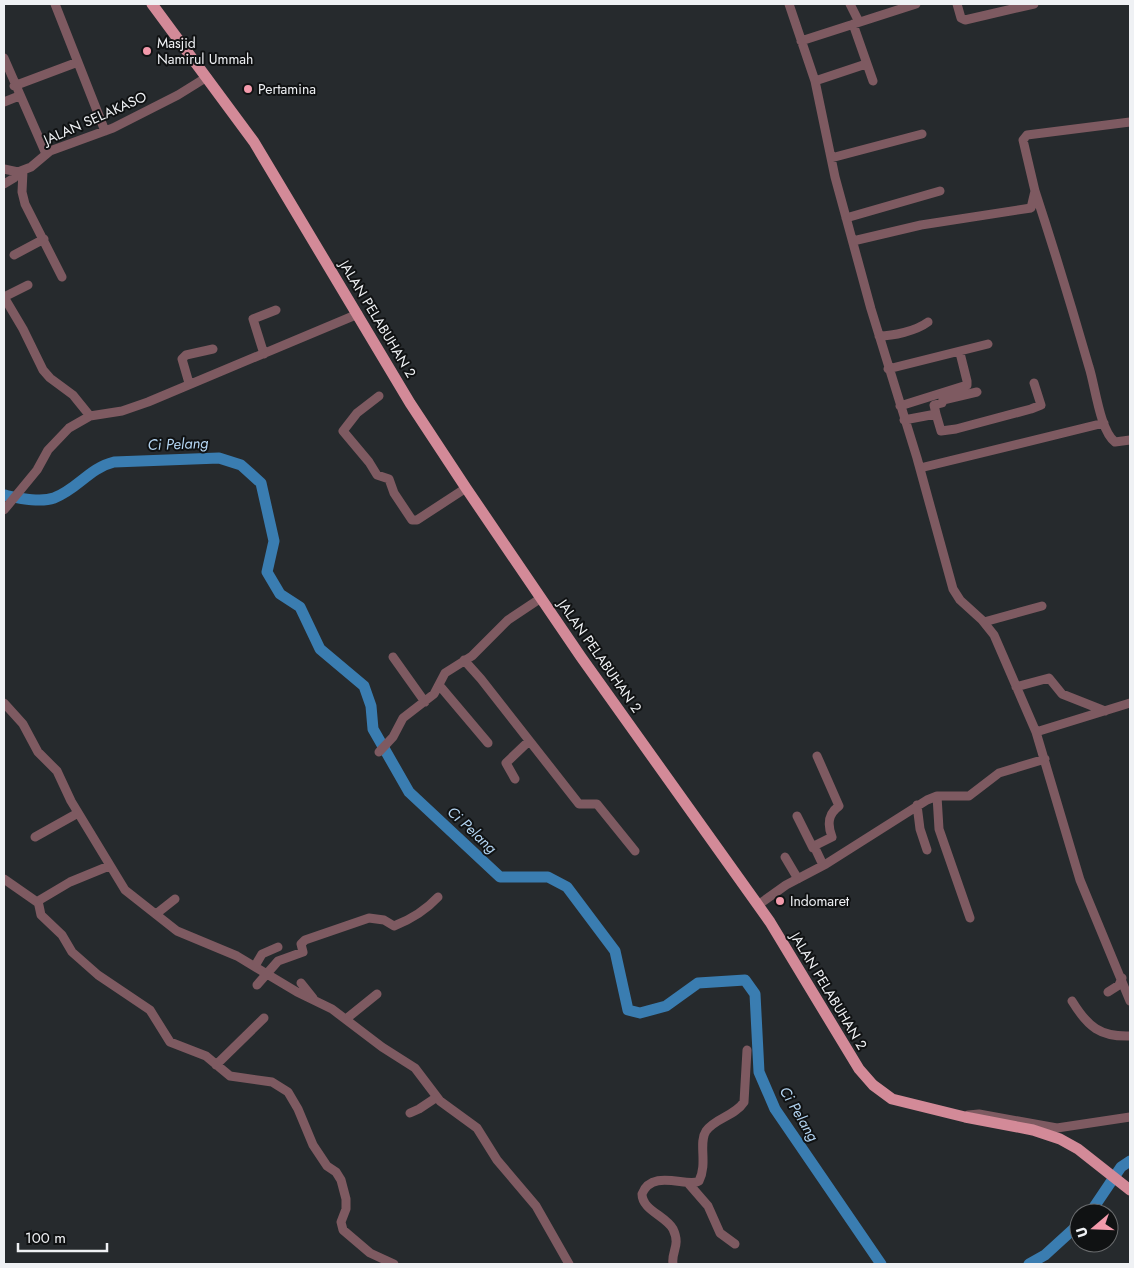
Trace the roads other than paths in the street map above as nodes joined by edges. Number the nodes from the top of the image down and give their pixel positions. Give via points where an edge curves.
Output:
1 (56, 4) edge
2 (152, 4) edge
3 (788, 4) edge
4 (850, 4) edge
5 (916, 4) edge
6 (957, 4) edge
7 (1034, 4) edge
8 (856, 23) junction
9 (801, 41) junction
10 (4, 58) edge
11 (78, 62) junction
12 (866, 64) junction
13 (207, 78) junction
14 (873, 80) dead end
15 (815, 81) junction
16 (14, 86) junction
17 (18, 96) junction
18 (4, 102) edge
19 (1130, 122) edge
20 (105, 131) junction
21 (922, 134) dead end
22 (46, 154) junction
23 (831, 158) junction
24 (4, 170) edge
25 (20, 172) junction
26 (4, 184) edge
27 (940, 191) dead end
28 (1035, 191) junction
29 (846, 218) junction
30 (44, 239) junction
31 (853, 242) junction
32 (14, 254) dead end
33 (62, 277) dead end
34 (28, 285) dead end
35 (4, 297) edge
36 (276, 310) dead end
37 (358, 314) junction
38 (928, 322) dead end
39 (879, 336) junction
40 (988, 344) dead end
41 (213, 349) dead end
42 (960, 352) junction
43 (264, 354) junction
44 (888, 370) junction
45 (1034, 383) dead end
46 (189, 384) junction
47 (977, 392) dead end
48 (379, 396) dead end
49 (900, 406) junction
50 (936, 414) junction
51 (90, 416) junction
52 (904, 420) junction
53 (1104, 423) junction
54 (1130, 440) edge
55 (920, 468) junction
56 (466, 488) junction
57 (4, 510) edge
58 (541, 598) junction
59 (1042, 606) dead end
60 (984, 622) junction
61 (393, 657) dead end
62 (464, 660) junction
63 (439, 685) junction
64 (1016, 687) junction
65 (4, 702) edge
66 (425, 702) junction
67 (1130, 703) edge
68 (1105, 711) junction
69 (1036, 732) junction
70 (529, 741) junction
71 (488, 742) dead end
72 (383, 749) dead end
73 (817, 756) dead end
74 (1045, 759) junction
75 (515, 779) dead end
76 (937, 796) junction
77 (917, 805) junction
78 (78, 813) junction
79 (797, 816) dead end
80 (36, 837) dead end
81 (813, 848) junction
82 (927, 850) dead end
83 (634, 851) dead end
84 (785, 857) dead end
85 (823, 865) junction
86 (109, 866) junction
87 (4, 879) edge
88 (798, 879) junction
89 (438, 897) dead end
90 (175, 900) dead end
91 (37, 902) junction
92 (758, 905) junction
93 (156, 914) junction
94 (970, 918) dead end
95 (278, 947) dead end
96 (255, 966) junction
97 (267, 973) junction
98 (1122, 978) junction
99 (301, 983) dead end
100 (257, 985) dead end
101 (1108, 992) dead end
102 (377, 994) dead end
103 (315, 1000) junction
104 (1072, 1001) dead end
105 (1130, 1001) edge
106 (264, 1018) dead end
107 (346, 1019) junction
108 (1130, 1036) edge
109 (747, 1050) dead end
110 (216, 1065) junction
111 (437, 1097) junction
112 (410, 1113) dead end
113 (965, 1117) junction
114 (1130, 1118) edge
115 (688, 1183) junction
116 (1128, 1188) edge
117 (735, 1244) dead end
118 (394, 1264) edge
119 (569, 1264) edge
120 (673, 1264) edge

1 - 11 street
2 - 13 main road, JALAN PELABUHAN 2
3 - 9 street
4 - 8 street
5 - 8 street
6 - 7 street via 961,18 965,20
8 - 9 street
8 - 12 street
9 - 15 street
10 - 16 street
11 - 16 street
11 - 20 street
12 - 14 street
12 - 15 street
13 - 20 street, JALAN SELAKASO
13 - 37 main road, JALAN PELABUHAN 2 via 262,155
15 - 23 street
16 - 17 street
17 - 18 street
17 - 22 street
19 - 28 street via 1027,134 1023,140
20 - 22 street, JALAN SELAKASO
21 - 23 street
22 - 25 street, JALAN SELAKASO via 35,165
23 - 29 street
24 - 25 street
25 - 26 street, JALAN SELAKASO
25 - 30 street via 23,198
27 - 29 street
28 - 31 street via 1030,208 921,225
28 - 53 street
29 - 31 street
30 - 32 street
30 - 33 street
31 - 39 street
34 - 35 street
35 - 51 street via 43,370 73,395
36 - 43 street via 252,319
37 - 43 street
37 - 56 main road, JALAN PELABUHAN 2 via 410,403
38 - 39 street via 920,328
39 - 44 street
40 - 42 street
41 - 46 street via 182,359
42 - 44 street
42 - 49 street via 966,385
43 - 46 street
44 - 49 street
45 - 50 street via 1041,404 1031,409 941,431
46 - 51 street via 130,408
47 - 50 street via 943,400 934,405
48 - 56 street via 357,412 342,431 378,475 389,479 412,520 417,520
49 - 52 street
50 - 52 street
51 - 57 street via 60,435 37,470
52 - 55 street
53 - 54 street via 1115,442
53 - 55 street
55 - 60 street via 954,592
56 - 58 main road, JALAN PELABUHAN 2
58 - 62 street via 508,620
58 - 92 main road, JALAN PELABUHAN 2
59 - 60 street
60 - 64 street via 994,635
61 - 66 street
62 - 63 street via 442,675
62 - 70 street
63 - 66 street
63 - 71 street
64 - 68 street via 1049,678 1062,694
64 - 69 street
65 - 78 street via 23,724 38,752 57,771
66 - 72 street via 403,718
67 - 68 street
68 - 69 street
69 - 74 street
70 - 75 street via 506,763
70 - 83 street via 579,804 597,804
73 - 81 street via 839,806 830,813 828,826 832,836
74 - 76 street via 999,773 969,796
74 - 98 street via 1080,880
76 - 77 street
76 - 94 street via 939,830
77 - 82 street
77 - 85 street
78 - 80 street
78 - 86 street
79 - 81 street
81 - 85 street
84 - 88 street
85 - 88 street
86 - 91 street via 70,882
86 - 93 street via 125,890
87 - 91 street
88 - 92 street
89 - 97 street via 412,919 394,926 384,920 369,918 305,940 301,944 303,952 278,961
90 - 93 street
91 - 110 street via 41,915 56,928 82,962 150,1010 173,1044 201,1054
92 - 113 main road, JALAN PELABUHAN 2 via 855,1064 869,1081 892,1099
93 - 96 street via 184,934
95 - 96 street via 262,954
96 - 97 street
97 - 100 street
97 - 103 street
98 - 101 street via 1119,985
98 - 105 street
99 - 103 street
102 - 107 street
103 - 107 street
104 - 108 street via 1084,1018 1101,1033
106 - 110 street
107 - 111 street via 382,1048 415,1068
109 - 115 street via 744,1102 707,1130 703,1144 703,1172 697,1182
110 - 118 street via 230,1076 272,1082 288,1092 319,1155 341,1180 346,1199 341,1222 343,1230 370,1253
111 - 112 street
111 - 119 street via 477,1128 497,1160 536,1206
113 - 114 street via 979,1114 1057,1128
113 - 116 main road, JALAN PELABUHAN 2 via 1049,1134 1070,1144
115 - 117 street via 708,1206 720,1234
115 - 120 street via 665,1180 648,1186 642,1194 644,1203 668,1222 674,1233 677,1248

